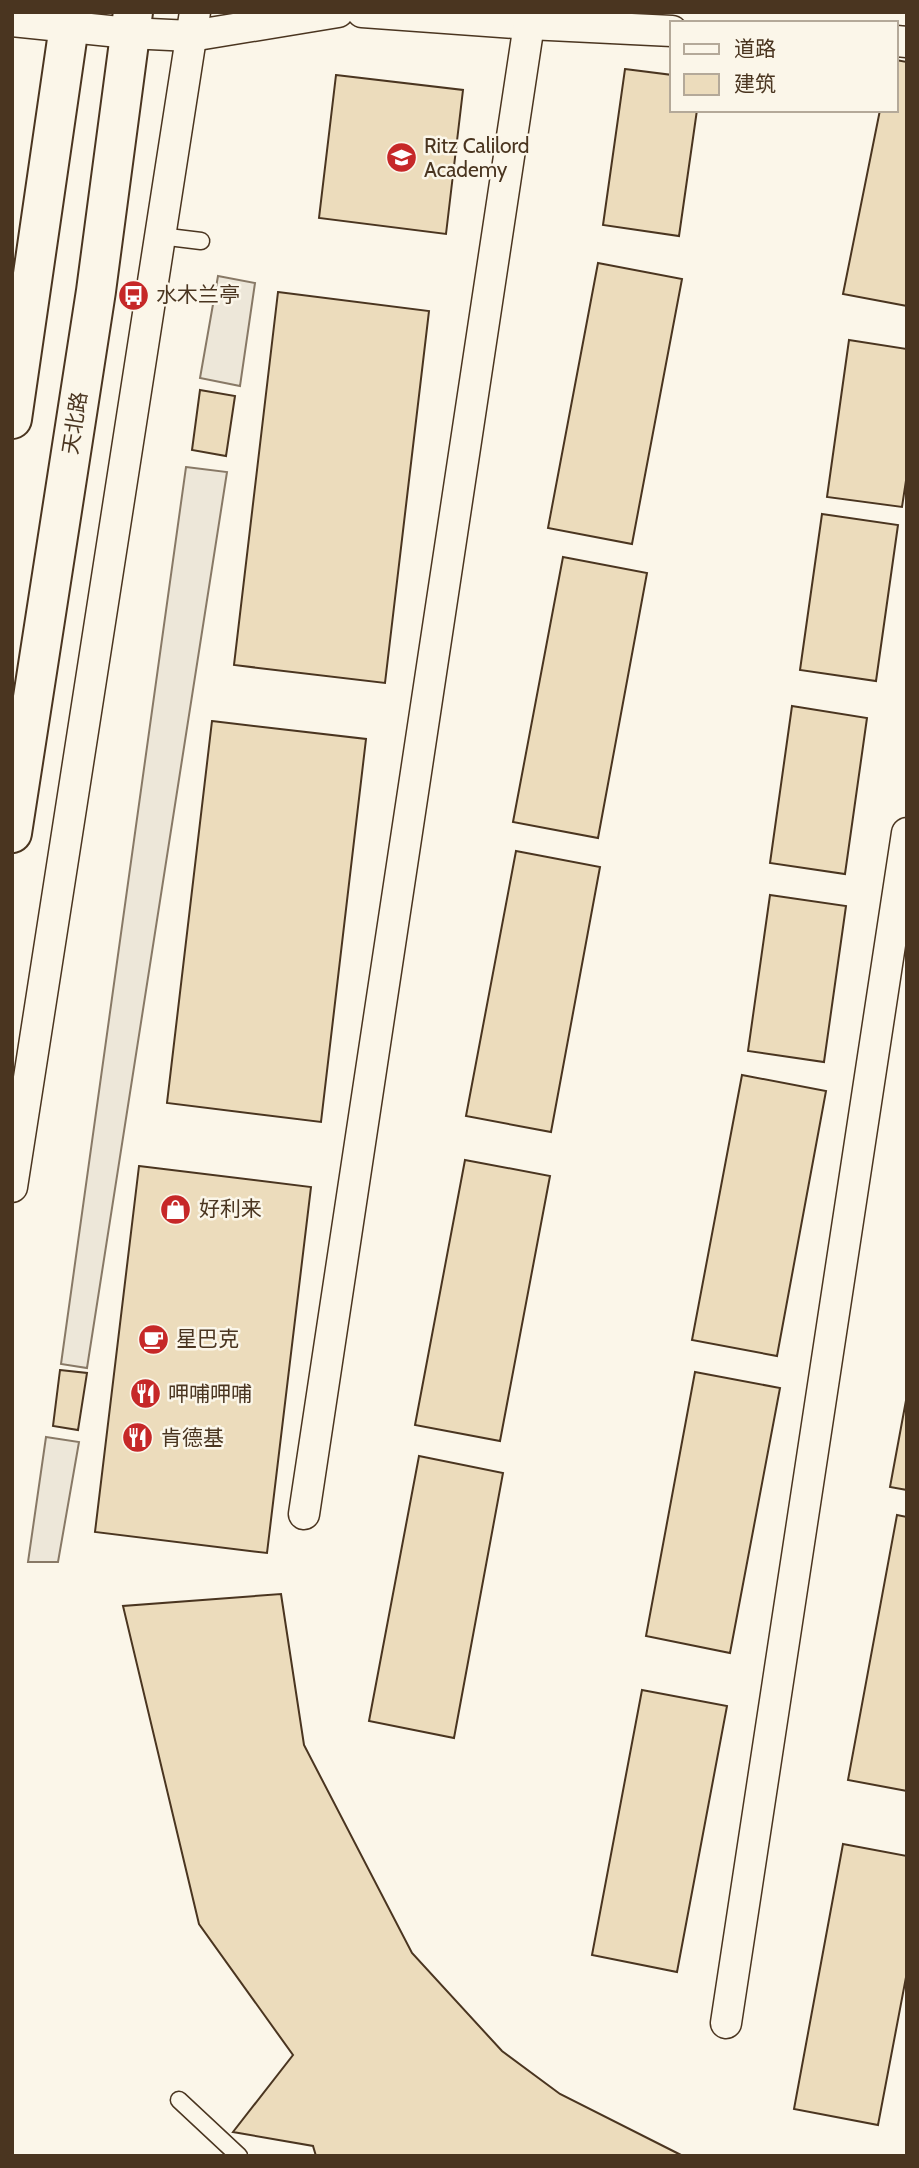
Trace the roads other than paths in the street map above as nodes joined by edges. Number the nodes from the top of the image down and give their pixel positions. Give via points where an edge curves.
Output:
1 (338, 12) edge
2 (362, 12) edge
3 (70, 19) edge
4 (12, 21) edge
5 (131, 23) edge
6 (193, 24) edge
7 (529, 24) junction
8 (670, 31) edge
9 (160, 236) junction
10 (201, 241) dead end
11 (12, 419) edge
12 (12, 833) edge
13 (907, 833) edge
14 (12, 1187) edge
15 (303, 1514) dead end
16 (726, 2023) dead end
17 (179, 2101) dead end
18 (239, 2156) edge

1 - 6 street
2 - 7 street
3 - 4 street
3 - 5 street
3 - 11 main road
5 - 6 street
5 - 12 main road, 天北路 via 96,291
6 - 9 street
7 - 8 street
7 - 15 street
9 - 10 lane
9 - 14 street
13 - 16 street
17 - 18 lane

